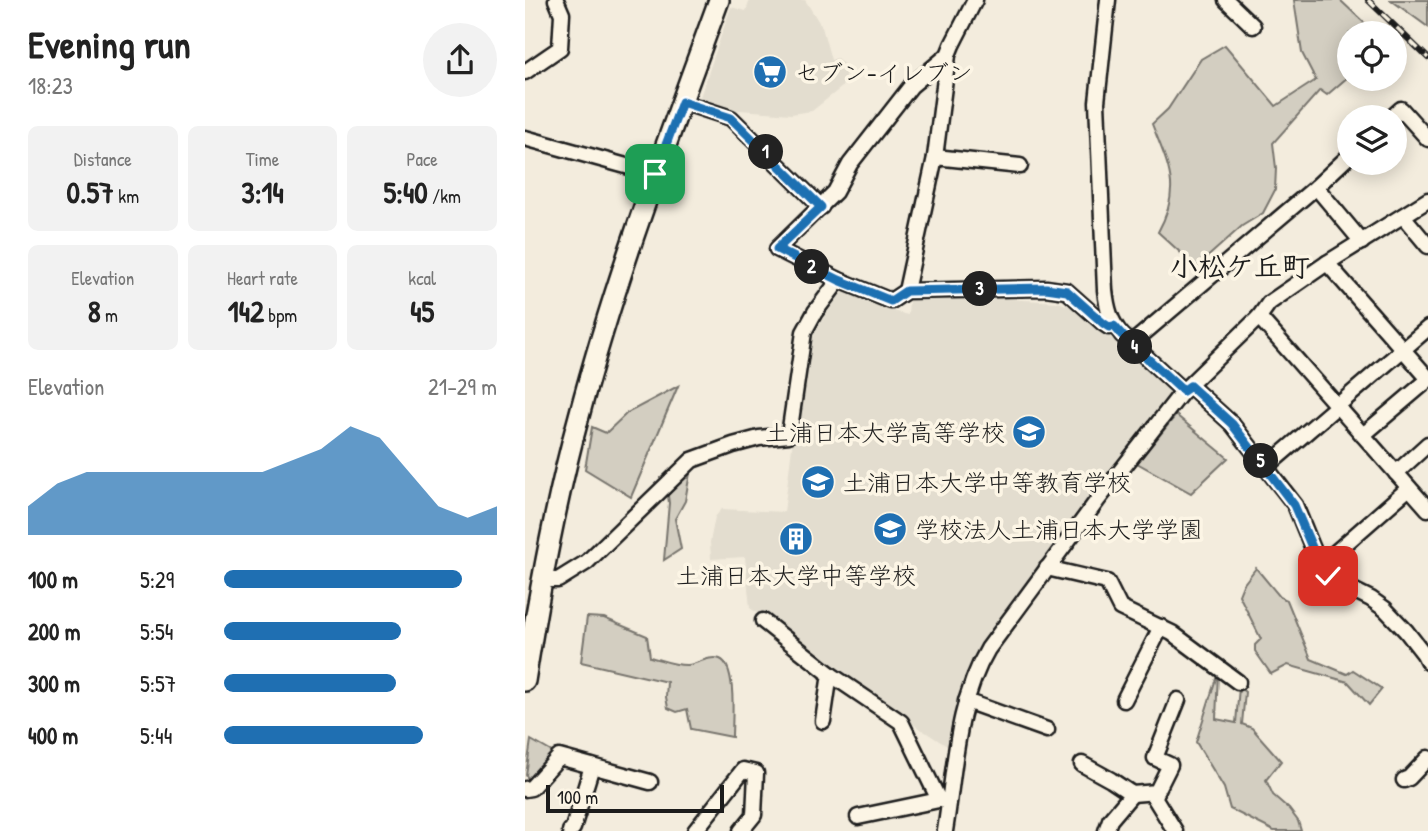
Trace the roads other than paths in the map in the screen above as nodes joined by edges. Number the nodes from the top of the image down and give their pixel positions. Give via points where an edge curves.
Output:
1 (556, 0) edge
2 (719, 0) edge
3 (975, 0) edge
4 (1108, 0) edge
5 (1226, 0) edge
6 (1253, 26) dead end
7 (948, 55) junction
8 (525, 72) edge
9 (682, 102) junction
10 (1407, 116) edge
11 (525, 138) edge
12 (1428, 139) edge
13 (935, 157) junction
14 (1020, 166) dead end
15 (1337, 167) edge
16 (655, 174) junction
17 (1316, 187) junction
18 (1428, 200) edge
19 (821, 207) junction
20 (1403, 216) junction
21 (1361, 242) junction
22 (1428, 246) edge
23 (1327, 263) junction
24 (839, 280) junction
25 (906, 291) junction
26 (1259, 317) junction
27 (1114, 326) junction
28 (1428, 328) edge
29 (1131, 344) junction
30 (1403, 350) junction
31 (1428, 379) edge
32 (1187, 388) junction
33 (1337, 405) junction
34 (1363, 435) junction
35 (1428, 444) edge
36 (1266, 467) junction
37 (1396, 473) junction
38 (1409, 488) junction
39 (1428, 509) edge
40 (1320, 566) junction
41 (1047, 568) junction
42 (542, 580) junction
43 (530, 613) edge
44 (763, 621) dead end
45 (1161, 627) junction
46 (1428, 662) edge
47 (830, 674) junction
48 (525, 681) edge
49 (1238, 682) dead end
50 (1124, 700) dead end
51 (1178, 700) dead end
52 (966, 701) junction
53 (824, 721) dead end
54 (1047, 730) dead end
55 (1428, 758) edge
56 (1082, 764) dead end
57 (591, 766) junction
58 (1404, 780) dead end
59 (650, 782) dead end
60 (525, 789) edge
61 (1157, 792) junction
62 (1132, 794) junction
63 (944, 800) junction
64 (858, 817) dead end
65 (570, 831) edge
66 (695, 831) edge
67 (741, 831) edge
68 (945, 831) edge
69 (1106, 831) edge
70 (1175, 831) edge

1 - 8 street via 562,14 560,48
2 - 9 street
3 - 7 street
4 - 27 street via 1097,102 1105,290
5 - 6 street
7 - 13 street
7 - 19 street via 911,86
9 - 16 street
9 - 19 street via 731,118
10 - 12 street
11 - 16 street
13 - 14 street
13 - 25 street
15 - 17 street
16 - 42 street via 578,417
17 - 21 street
17 - 29 street
18 - 20 street
19 - 24 street via 777,249
20 - 21 street
20 - 22 street
21 - 23 street
23 - 26 street via 1269,303
23 - 30 street
24 - 25 street via 891,301
24 - 42 street via 804,332 789,435 759,438 692,460 587,562 558,580
25 - 27 street via 1067,291 1103,323
26 - 32 street
26 - 33 street
27 - 29 street
28 - 30 street
29 - 32 street
30 - 31 street
30 - 33 street
31 - 34 street
32 - 36 street via 1232,424
32 - 41 street
33 - 34 street
33 - 36 street
34 - 37 street
35 - 37 street
36 - 40 street via 1294,505
37 - 38 street
38 - 39 street
38 - 40 street
40 - 46 street via 1335,581 1385,609
41 - 45 street via 1107,582 1120,608
41 - 52 street via 988,649
42 - 43 street
43 - 48 street
44 - 47 street
45 - 49 street
45 - 50 street
47 - 53 street
47 - 63 street via 901,722
51 - 61 street via 1155,758 1170,765
52 - 54 street
52 - 63 street
55 - 58 street
56 - 62 street
57 - 59 street
57 - 60 street via 559,757
57 - 65 street
61 - 62 street
61 - 70 street via 1154,797
62 - 69 street
63 - 64 street
63 - 68 street
66 - 67 street via 743,771 757,773 754,815

